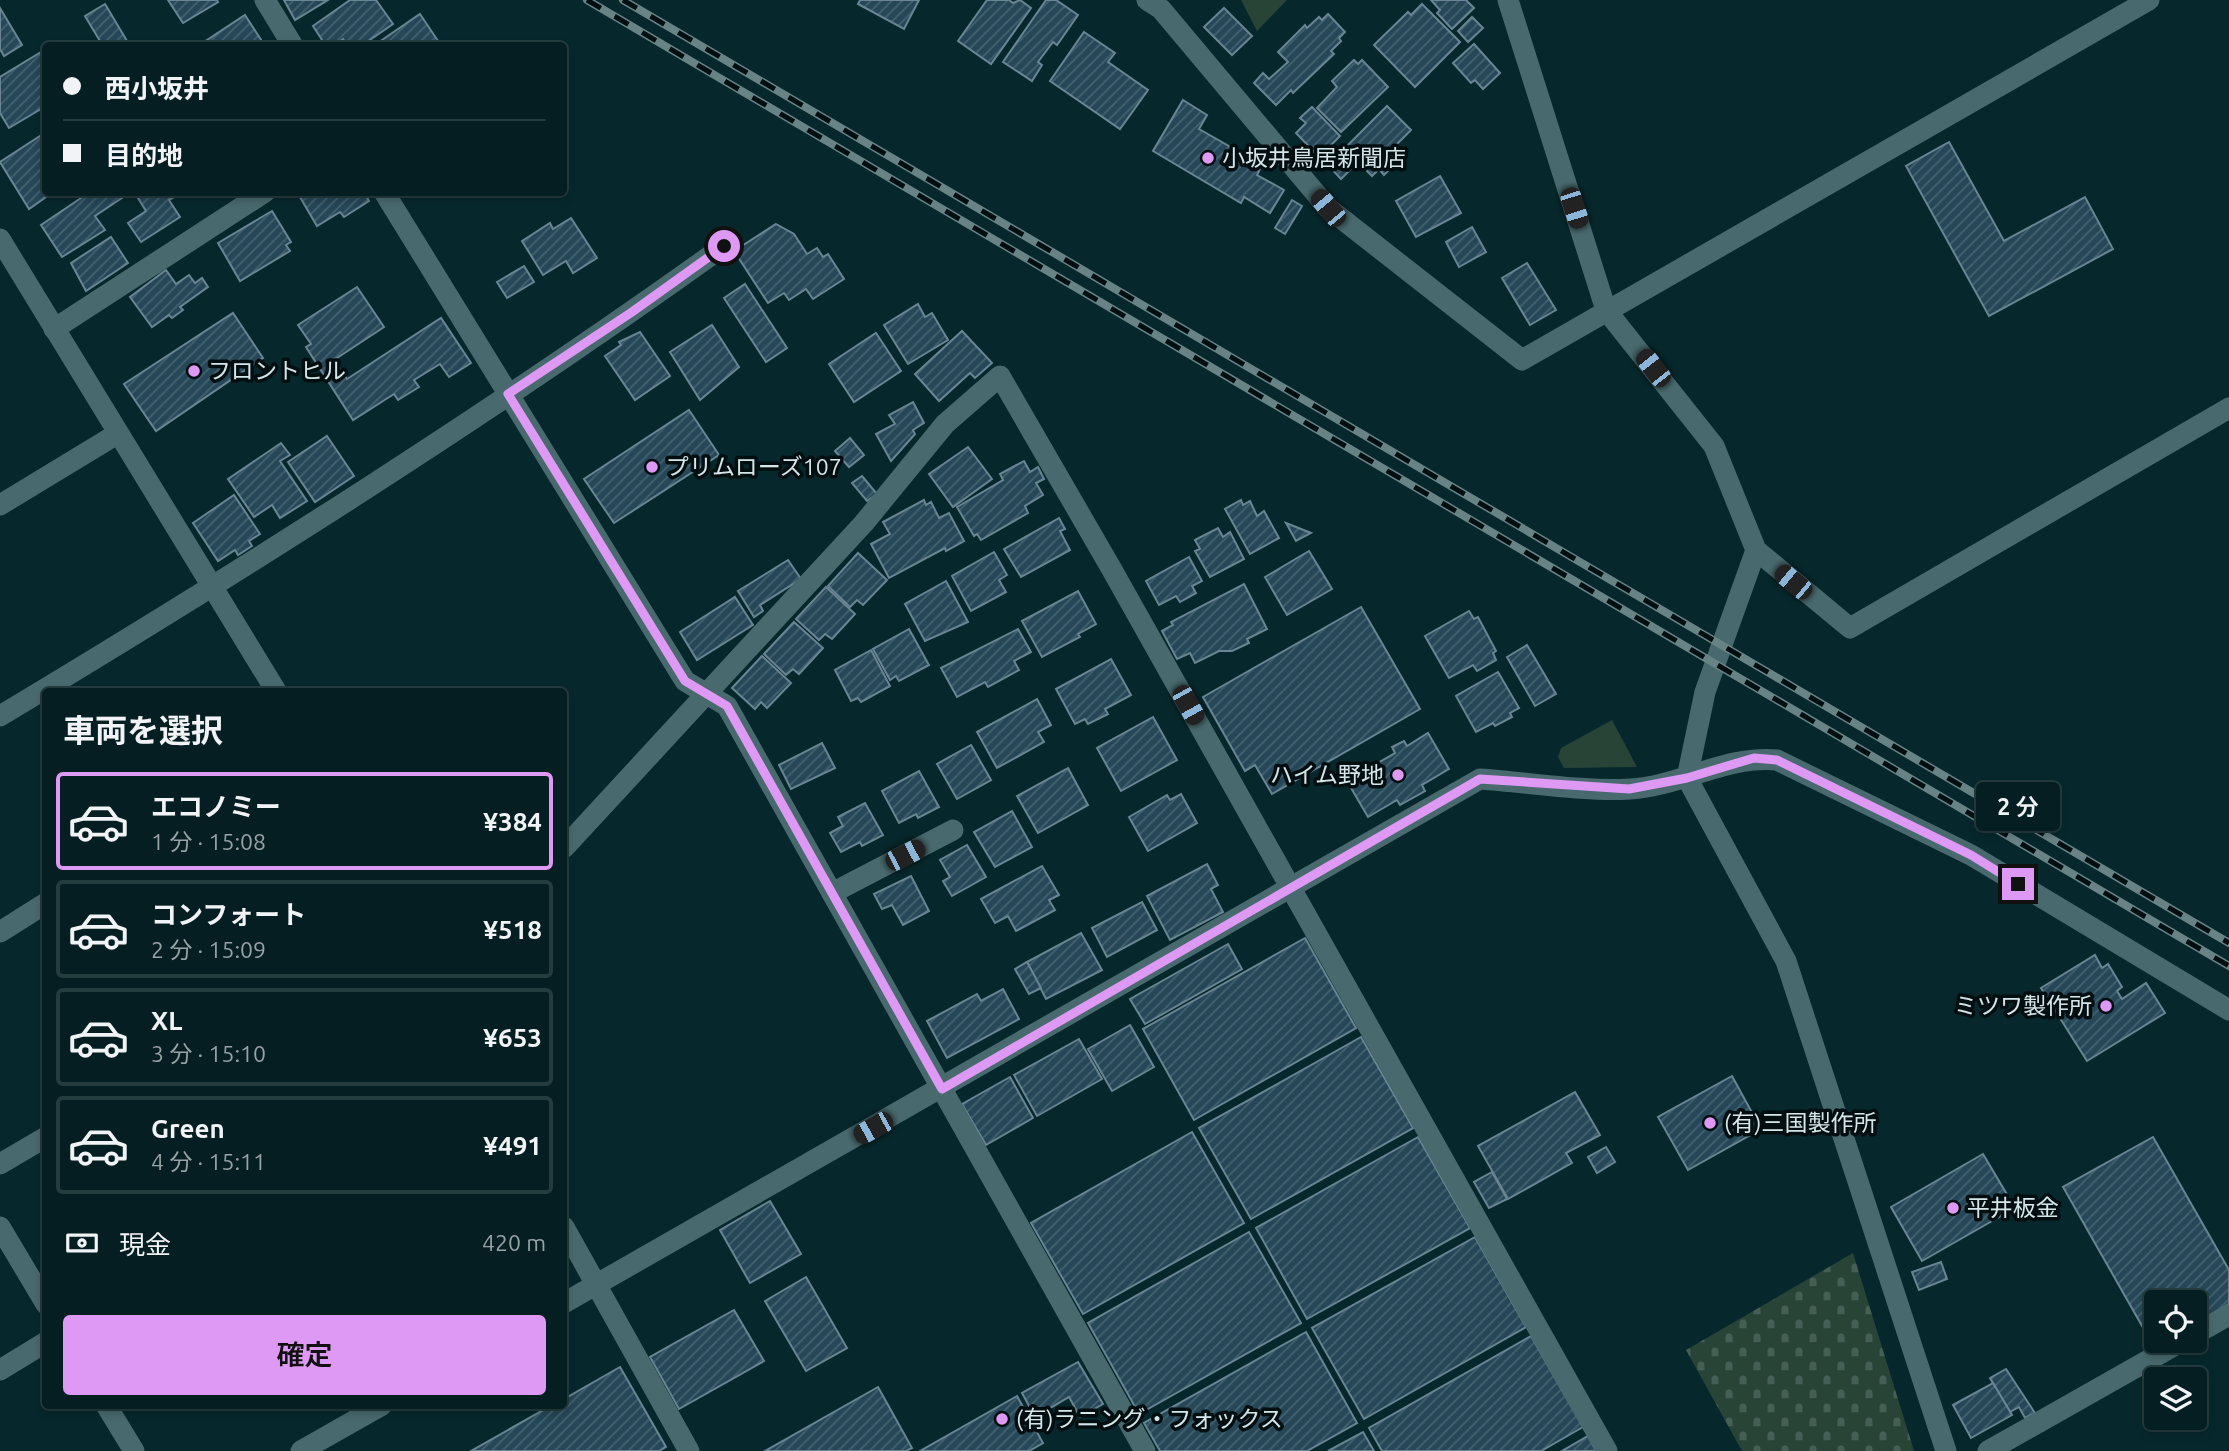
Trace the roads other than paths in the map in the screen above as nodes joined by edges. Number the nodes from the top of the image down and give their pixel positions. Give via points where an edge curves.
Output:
1 (265, 0) edge
2 (1147, 0) edge
3 (1508, 0) edge
4 (2149, 0) edge
5 (291, 42) edge
6 (259, 196) edge
7 (386, 196) edge
8 (0, 239) edge
9 (724, 246) dead end
10 (1606, 310) junction
11 (54, 329) junction
12 (508, 394) junction
13 (2229, 408) edge
14 (117, 434) junction
15 (0, 505) edge
16 (1756, 550) junction
17 (213, 589) junction
18 (47, 688) edge
19 (274, 688) edge
20 (42, 691) edge
21 (706, 694) junction
22 (0, 716) edge
23 (1687, 778) junction
24 (953, 830) dead end
25 (567, 845) edge
26 (1291, 889) junction
27 (832, 892) junction
28 (42, 906) edge
29 (0, 932) edge
30 (2229, 1010) edge
31 (942, 1089) junction
32 (42, 1139) edge
33 (0, 1164) edge
34 (0, 1227) edge
35 (567, 1233) edge
36 (595, 1285) junction
37 (42, 1297) edge
38 (567, 1301) edge
39 (2229, 1315) edge
40 (2207, 1328) edge
41 (42, 1344) edge
42 (2161, 1353) edge
43 (0, 1370) edge
44 (108, 1409) edge
45 (375, 1409) edge
46 (131, 1449) edge
47 (301, 1451) edge
48 (689, 1451) edge
49 (1145, 1451) edge
50 (1607, 1451) edge
51 (1946, 1451) edge
52 (1988, 1451) edge

1 - 5 street
2 - 10 street via 1161,9 1328,208 1522,359
3 - 10 street
4 - 10 street
6 - 11 street
7 - 12 street
8 - 11 street
9 - 12 street
10 - 16 street via 1714,446
11 - 14 street
12 - 17 street
12 - 21 street via 685,681
13 - 16 street via 1850,628
14 - 15 street
14 - 17 street
16 - 23 street via 1705,692
17 - 18 street
17 - 19 street
20 - 22 street
21 - 25 street
21 - 26 street via 864,523 945,424 1000,376
21 - 27 street via 727,706
23 - 26 street via 1629,789 1480,779
23 - 30 street via 1743,760 1777,760 1971,855
23 - 51 street via 1786,961
24 - 27 street
26 - 31 street
26 - 50 street
27 - 31 street
28 - 29 street
31 - 36 street
31 - 49 street
32 - 33 street
34 - 37 street
35 - 36 street
36 - 38 street
36 - 48 street
39 - 40 street
41 - 43 street
42 - 52 street
44 - 46 street
45 - 47 street

